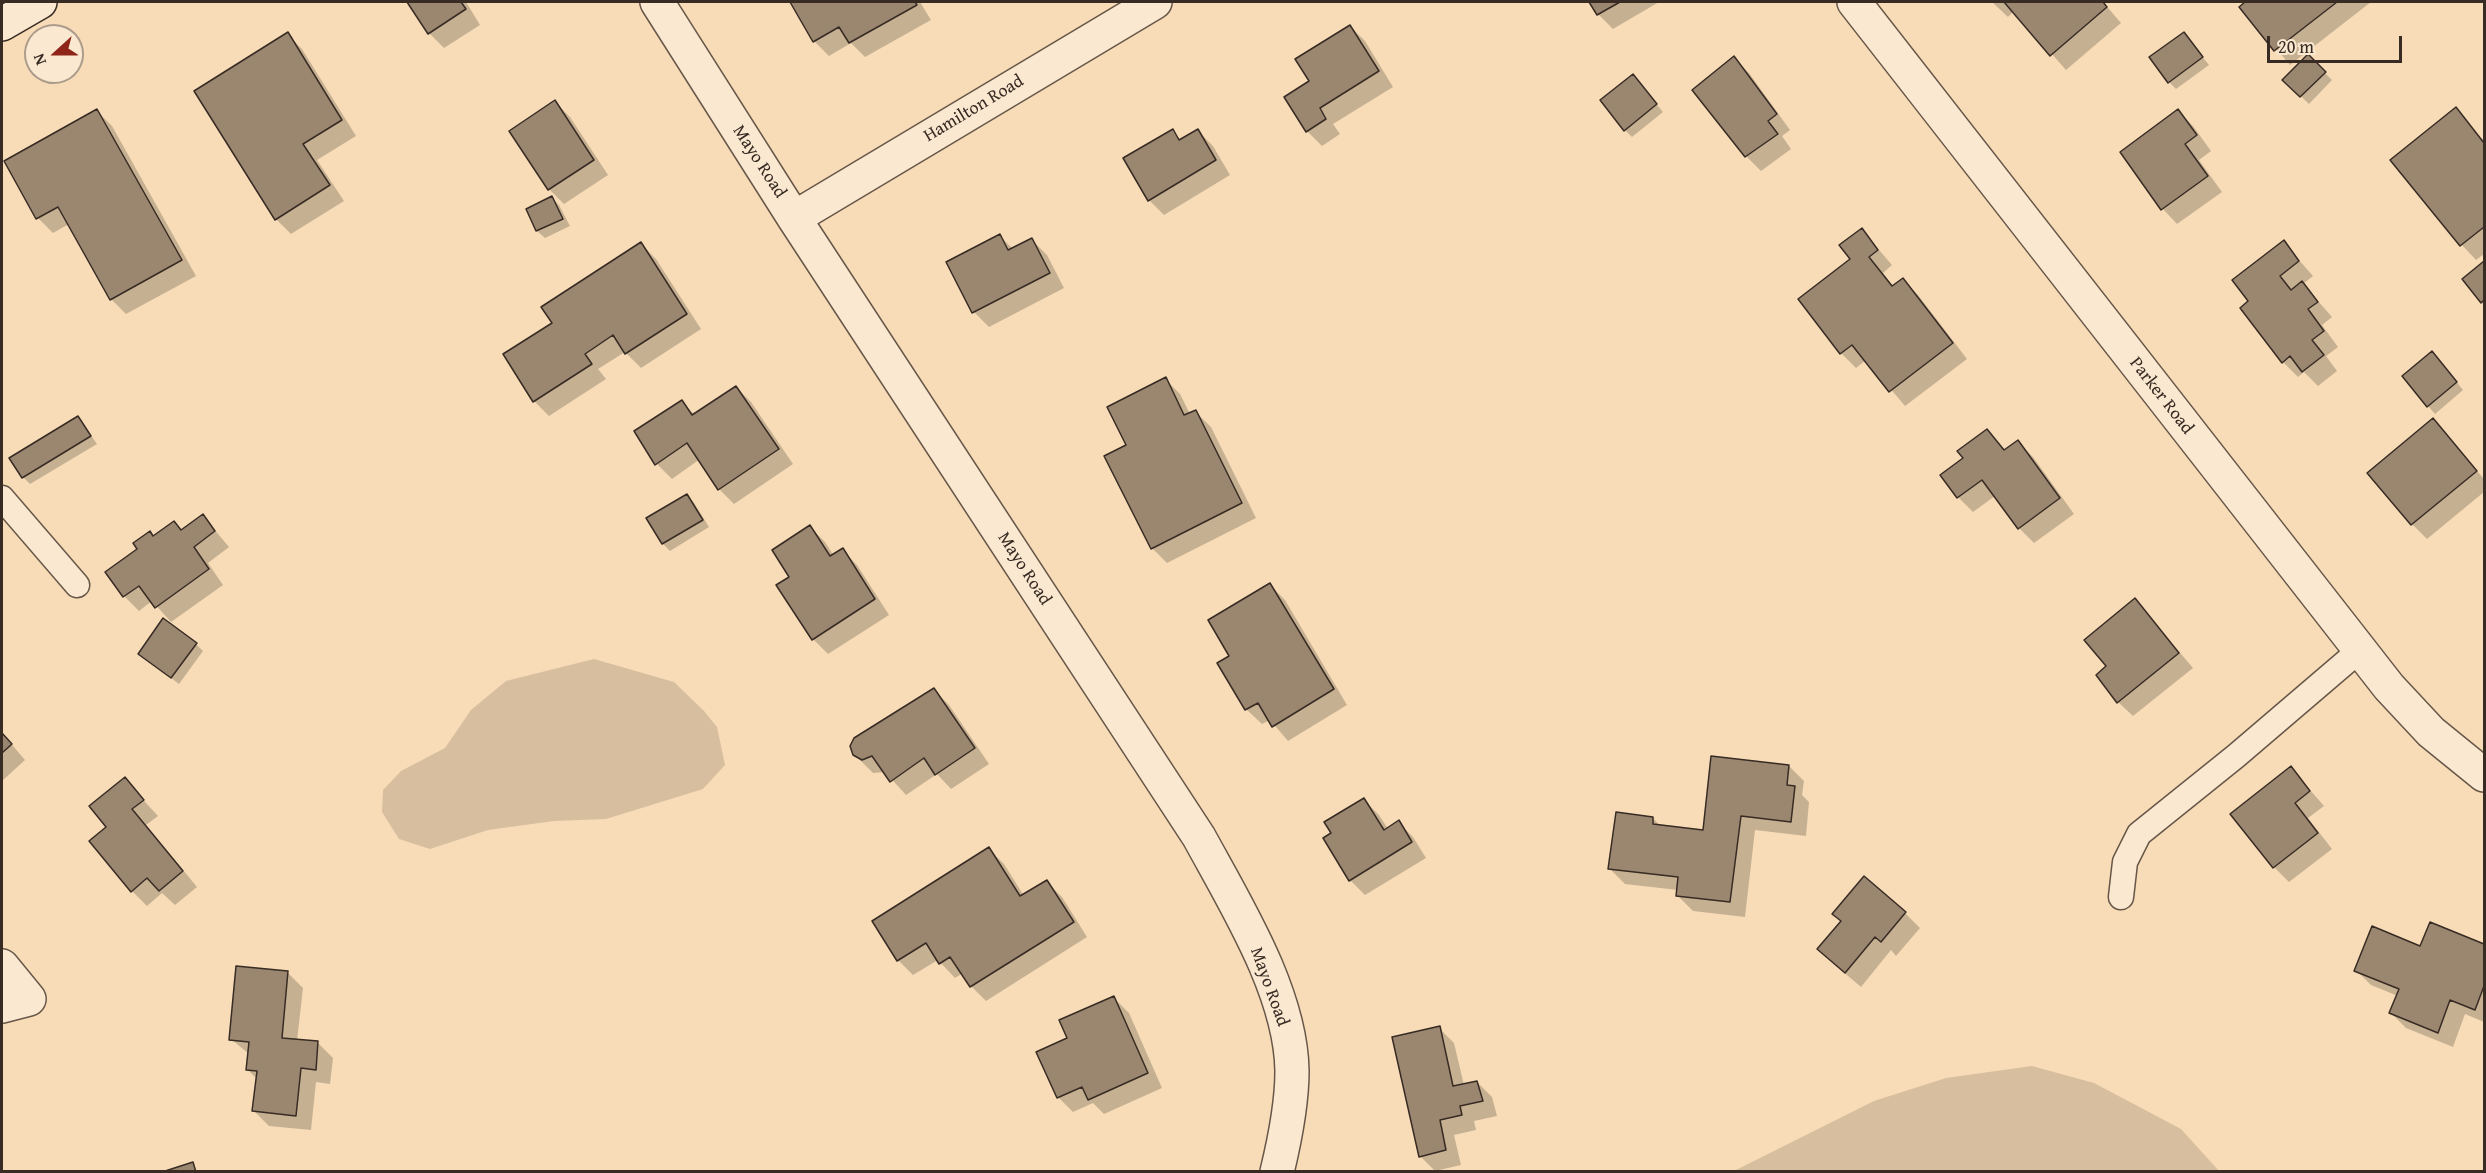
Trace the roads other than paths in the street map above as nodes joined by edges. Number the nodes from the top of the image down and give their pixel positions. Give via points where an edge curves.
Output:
1 (40, 2) edge
2 (657, 2) edge
3 (1155, 2) edge
4 (1854, 2) edge
5 (2, 24) edge
6 (794, 218) junction
7 (2, 498) edge
8 (77, 585) dead end
9 (2360, 650) junction
10 (2484, 775) edge
11 (2121, 897) dead end
12 (2, 966) edge
13 (2, 1006) edge
14 (1277, 1172) edge

1 - 5 street
2 - 6 street, Mayo Road
3 - 6 street, Hamilton Road
4 - 9 street, Parker Road
6 - 14 street, Mayo Road via 1199,837 1238,909 1275,990 1292,1070 1289,1116
7 - 8 lane
9 - 10 street, Parker Road via 2431,732
9 - 11 lane via 2139,834 2125,862
12 - 13 street via 29,999

